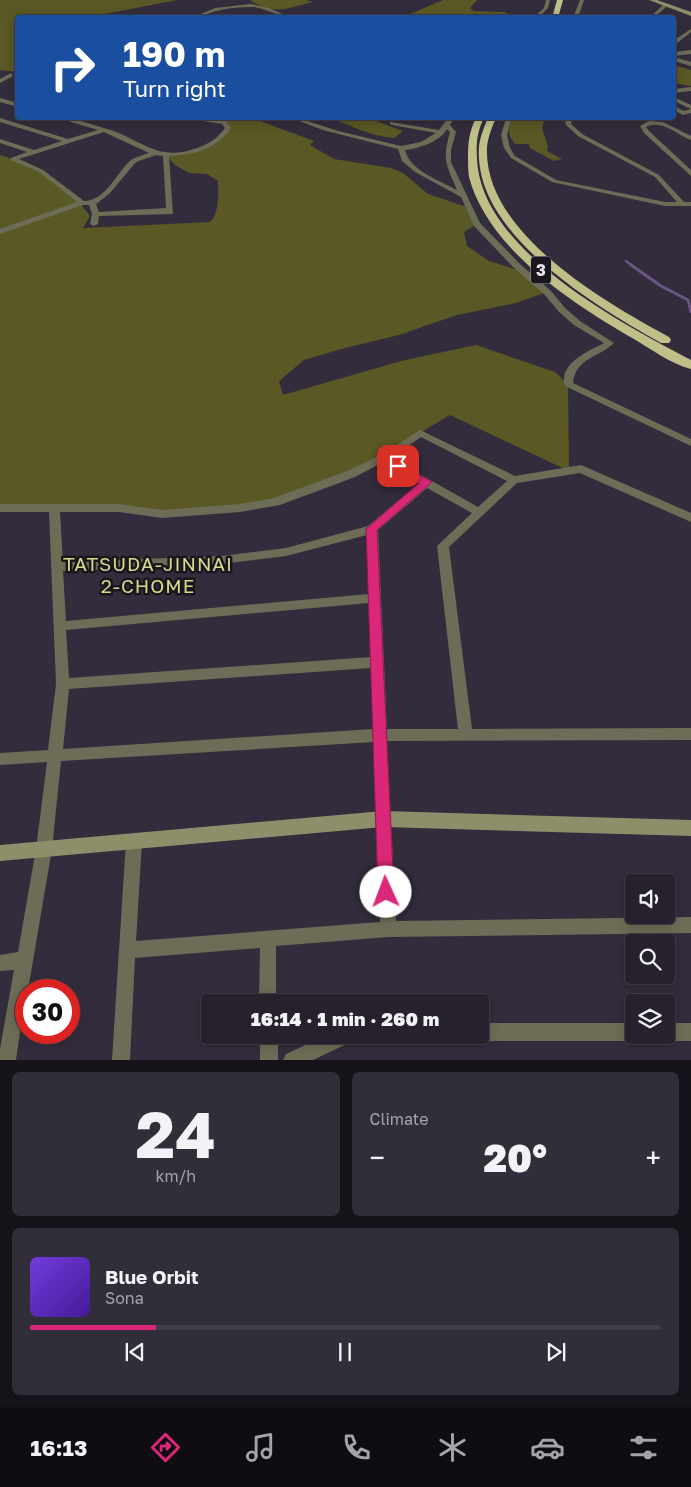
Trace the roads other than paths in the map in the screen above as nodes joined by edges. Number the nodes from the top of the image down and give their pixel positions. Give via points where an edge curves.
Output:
1 (548, 0) edge
2 (582, 0) edge
3 (652, 0) edge
4 (560, 4) edge
5 (547, 6) junction
6 (665, 6) junction
7 (691, 14) edge
8 (199, 15) edge
9 (284, 15) edge
10 (538, 15) edge
11 (576, 15) edge
12 (654, 15) edge
13 (680, 32) dead end
14 (690, 32) edge
15 (676, 41) edge
16 (676, 42) edge
17 (683, 43) dead end
18 (691, 52) edge
19 (677, 53) edge
20 (676, 60) edge
21 (691, 64) edge
22 (11, 75) dead end
23 (2, 79) edge
24 (691, 89) edge
25 (676, 91) edge
26 (676, 99) edge
27 (0, 100) edge
28 (15, 104) edge
29 (676, 109) edge
30 (691, 109) edge
31 (15, 119) edge
32 (67, 120) edge
33 (210, 120) edge
34 (299, 120) edge
35 (450, 120) edge
36 (479, 120) edge
37 (491, 120) edge
38 (508, 120) edge
39 (569, 120) edge
40 (658, 120) edge
41 (2, 122) edge
42 (392, 123) dead end
43 (663, 124) junction
44 (444, 129) junction
45 (104, 130) junction
46 (691, 138) edge
47 (0, 141) edge
48 (67, 141) junction
49 (401, 148) junction
50 (32, 152) junction
51 (156, 153) junction
52 (166, 155) junction
53 (691, 174) edge
54 (465, 197) junction
55 (92, 202) junction
56 (82, 203) junction
57 (682, 204) junction
58 (691, 204) edge
59 (96, 214) junction
60 (94, 224) dead end
61 (0, 232) edge
62 (691, 354) edge
63 (691, 365) edge
64 (691, 443) edge
65 (383, 458) junction
66 (514, 480) junction
67 (427, 482) junction
68 (0, 508) edge
69 (54, 510) junction
70 (479, 512) junction
71 (691, 518) edge
72 (372, 529) junction
73 (57, 567) junction
74 (374, 598) junction
75 (60, 626) junction
76 (377, 662) junction
77 (63, 684) junction
78 (466, 734) junction
79 (691, 734) edge
80 (380, 735) junction
81 (54, 755) junction
82 (0, 759) edge
83 (383, 818) junction
84 (691, 828) edge
85 (134, 841) junction
86 (44, 849) junction
87 (0, 853) edge
88 (691, 926) edge
89 (388, 929) junction
90 (268, 939) junction
91 (127, 950) junction
92 (24, 960) junction
93 (0, 963) edge
94 (268, 994) edge
95 (489, 1032) edge
96 (625, 1032) edge
97 (675, 1032) edge
98 (691, 1032) edge
99 (268, 1044) edge
100 (328, 1044) edge
101 (7, 1060) edge
102 (121, 1060) edge
103 (269, 1060) edge
104 (292, 1060) edge

1 - 5 street
2 - 11 street
3 - 6 street
4 - 5 street
5 - 10 street
6 - 7 street
6 - 12 street
8 - 9 street via 206,11 249,6 268,8
13 - 14 street
14 - 15 street
16 - 17 street
18 - 19 street
20 - 21 street
22 - 23 street
24 - 25 street
26 - 30 street
27 - 28 street
29 - 30 street via 683,113
31 - 41 street
32 - 45 street
33 - 52 street via 224,122 228,128 224,135 199,150
34 - 49 street via 324,130
35 - 44 street
36 - 63 highway, 3 via 472,137 470,155 476,188 494,220 513,244 582,302 618,326
37 - 62 highway, 3 via 482,152 485,173 494,198 517,233 542,258 601,303
38 - 57 street via 504,135 513,157 554,181 625,197
39 - 57 street via 568,124 580,135 657,176
40 - 43 street
41 - 48 street
42 - 44 street
43 - 46 street
43 - 53 street via 646,124 643,128
44 - 49 street via 423,142
44 - 54 street via 453,132 448,162
45 - 48 street
45 - 51 street
47 - 50 street
48 - 50 street
49 - 54 street via 404,160 417,171
50 - 56 street via 13,159 41,171
51 - 52 street
51 - 55 street via 134,161 108,192
52 - 59 street via 170,211
54 - 64 street via 477,224 501,250 577,323 610,343 579,360 568,384
55 - 56 street
55 - 59 street
56 - 61 street
57 - 58 street
59 - 60 street
65 - 66 street via 420,432
65 - 67 street
65 - 69 street via 351,474 276,502 240,508 162,514 119,508
66 - 70 street
66 - 71 street via 581,469
67 - 70 street
67 - 72 street
68 - 69 street
69 - 73 street
70 - 78 street via 443,546
72 - 73 street via 286,552 244,558
72 - 74 street
73 - 75 street
74 - 75 street
74 - 76 street
75 - 77 street
76 - 77 street
76 - 80 street
77 - 81 street
78 - 79 street
78 - 80 street
80 - 81 street
80 - 83 street
81 - 82 street
81 - 86 street
83 - 84 street
83 - 85 street
83 - 89 street
85 - 86 street
85 - 91 street
86 - 87 street
86 - 92 street
88 - 89 street
89 - 90 street
90 - 91 street
90 - 94 street
91 - 102 street
92 - 93 street
92 - 101 street
95 - 96 street
97 - 98 street
99 - 103 street
100 - 104 street

